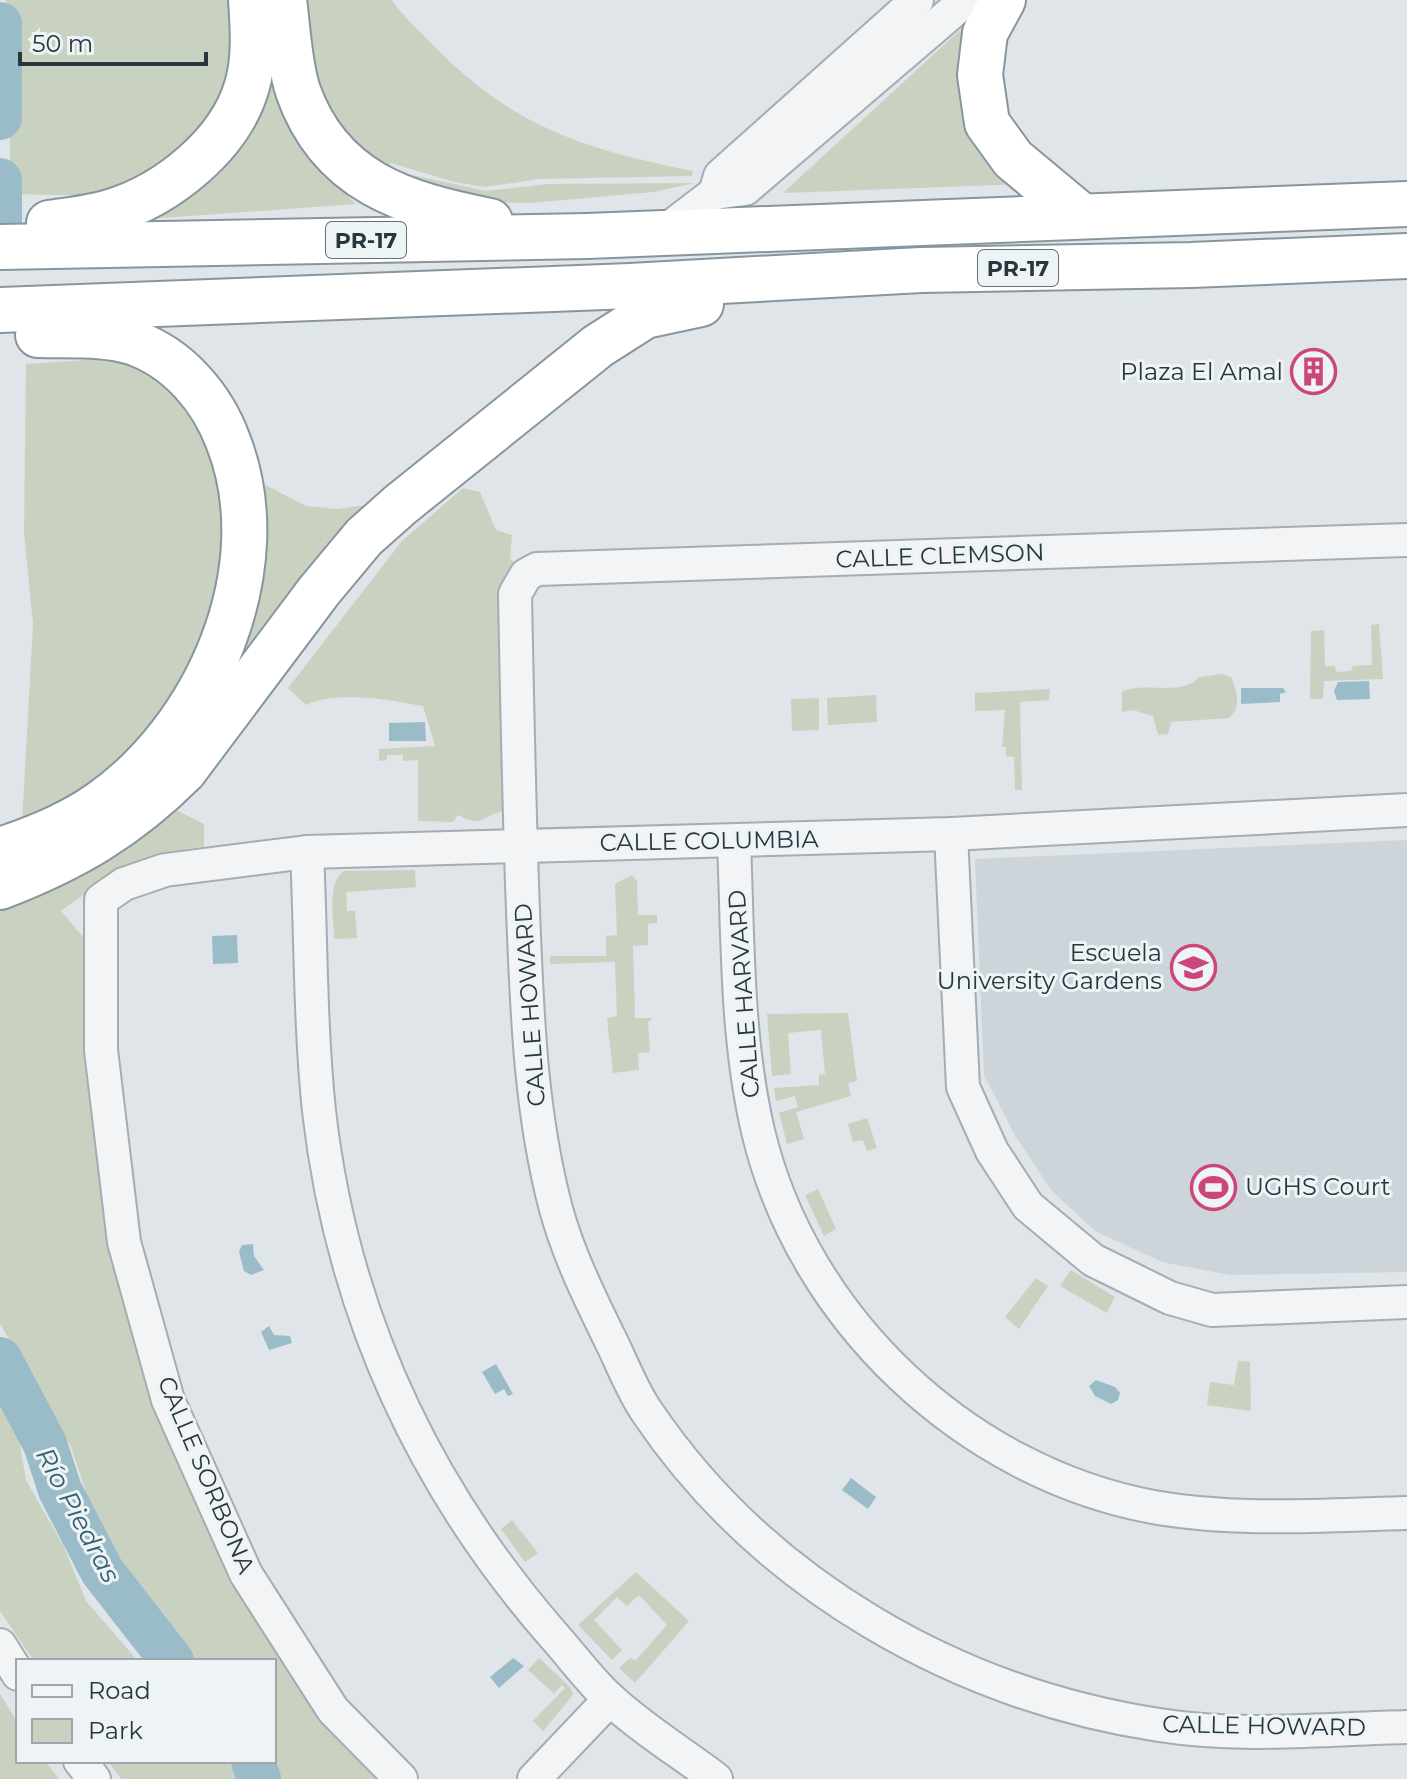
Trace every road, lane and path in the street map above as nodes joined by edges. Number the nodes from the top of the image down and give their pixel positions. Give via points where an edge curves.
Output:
1 (251, 0) edge
2 (284, 0) edge
3 (917, 0) edge
4 (966, 0) edge
5 (1003, 0) edge
6 (715, 193) junction
7 (1407, 204) edge
8 (1079, 214) junction
9 (0, 228) edge
10 (72, 232) junction
11 (661, 234) junction
12 (587, 236) junction
13 (0, 247) edge
14 (1407, 256) edge
15 (921, 270) junction
16 (630, 286) junction
17 (0, 310) edge
18 (75, 322) junction
19 (0, 333) edge
20 (400, 505) junction
21 (1407, 540) edge
22 (516, 623) joint
23 (1407, 810) edge
24 (951, 834) junction
25 (734, 842) junction
26 (521, 845) junction
27 (52, 849) junction
28 (0, 850) edge
29 (307, 852) junction
30 (0, 887) edge
31 (101, 981) joint
32 (1407, 1302) edge
33 (1407, 1513) edge
34 (0, 1645) edge
35 (16, 1671) edge
36 (610, 1699) junction
37 (1407, 1727) edge
38 (82, 1763) edge
39 (94, 1779) edge
40 (401, 1779) edge
41 (534, 1779) edge
42 (716, 1779) edge

1 - 10 highway via 248,85 236,113 206,152 160,190
2 - 12 highway via 297,88 311,122 326,145 365,181 398,199 440,210
3 - 6 street via 720,176
4 - 6 street via 745,189
5 - 8 highway via 985,33 980,75 987,123 1038,184
6 - 11 street
7 - 8 highway, PR-17
8 - 11 highway, PR-17
9 - 10 highway
10 - 12 highway, PR-17
10 - 13 highway, PR-17
11 - 12 highway, PR-17
14 - 15 highway, PR-17
15 - 16 highway, PR-17
15 - 20 highway via 645,316 598,346
16 - 18 highway, PR-17
16 - 20 highway via 450,443
17 - 18 highway, PR-17
18 - 19 highway
18 - 27 highway via 137,344 180,370 205,395 234,456 245,516 244,553 238,595 218,658 145,764
20 - 27 highway via 364,537 319,591 184,771 100,842
21 - 22 street, CALLE CLEMSON via 537,569 518,584
22 - 26 street, CALLE HOWARD
23 - 24 street, CALLE COLUMBIA
24 - 25 street, CALLE COLUMBIA
24 - 32 street via 963,1087 992,1151 1028,1206 1093,1260 1170,1298 1212,1310
25 - 26 street, CALLE COLUMBIA
25 - 33 street, CALLE HARVARD via 744,1055 758,1134 788,1216 815,1267 847,1317 921,1395 983,1440 1046,1474 1152,1507 1207,1514
26 - 29 street, CALLE COLUMBIA
26 - 37 street, CALLE HOWARD via 529,1056 556,1210 581,1280 645,1409 703,1485 774,1552 855,1613 939,1661 1011,1690 1090,1713 1163,1726 1257,1731
27 - 28 highway
27 - 30 highway
29 - 31 street, CALLE COLUMBIA via 165,870 124,884 101,900
29 - 36 street via 319,1109 342,1239 364,1317 401,1409 452,1503 524,1601
31 - 40 street, CALLE SORBONA via 101,1050 124,1242 168,1400 246,1574 333,1710
34 - 35 street
36 - 41 street
36 - 42 street
38 - 39 street

